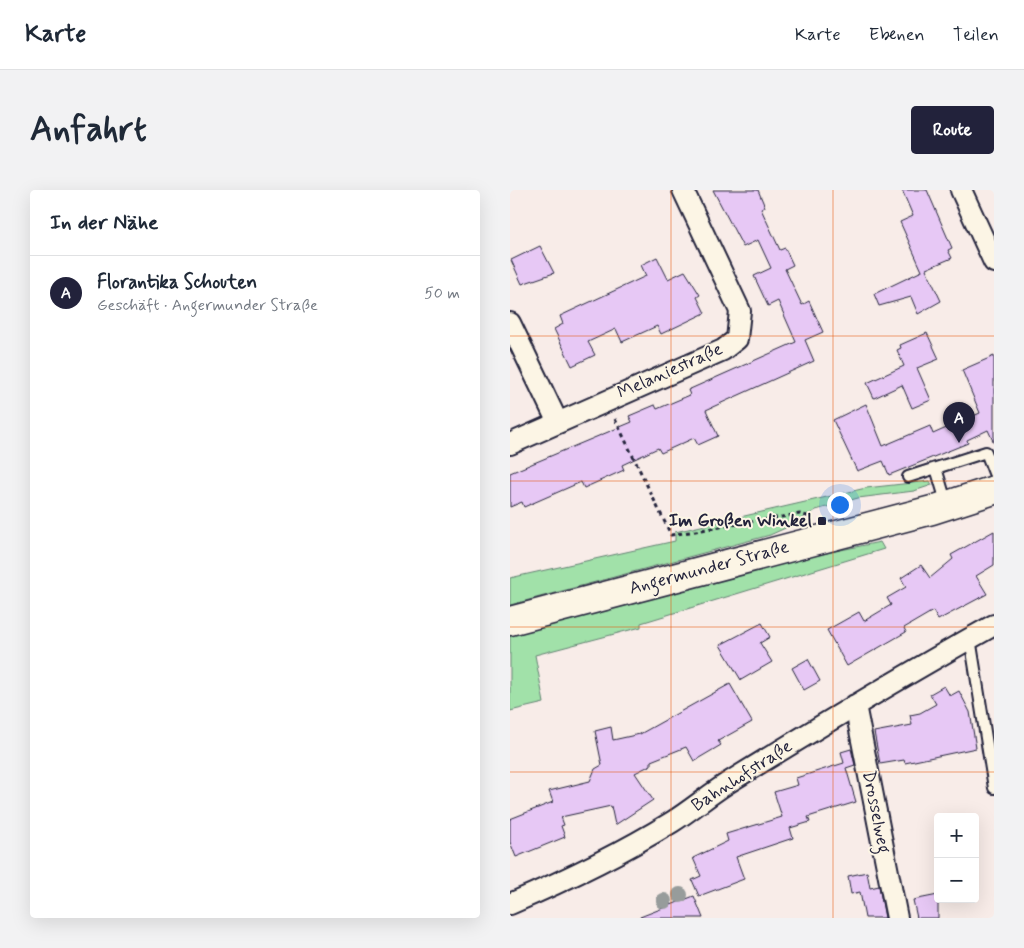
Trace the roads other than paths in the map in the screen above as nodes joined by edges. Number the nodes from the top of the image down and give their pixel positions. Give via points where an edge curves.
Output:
1 (683, 190) edge
2 (961, 190) edge
3 (994, 262) edge
4 (510, 323) edge
5 (558, 423) junction
6 (510, 444) edge
7 (936, 468) junction
8 (994, 473) edge
9 (908, 477) dead end
10 (994, 490) edge
11 (947, 506) junction
12 (510, 621) edge
13 (994, 625) edge
14 (970, 638) junction
15 (855, 705) junction
16 (994, 788) edge
17 (510, 904) edge
18 (898, 918) edge

1 - 5 street, Melaniestraße via 740,311 737,339 723,350
2 - 3 street
4 - 5 street
5 - 6 street, Melaniestraße
7 - 8 lane via 986,452
7 - 9 lane
7 - 11 lane
10 - 11 main road, Angermunder Straße
11 - 12 main road, Angermunder Straße
13 - 14 street, Bahnhofstraße
14 - 15 street, Bahnhofstraße
14 - 16 lane
15 - 17 street, Bahnhofstraße via 616,855
15 - 18 street, Drosselweg

